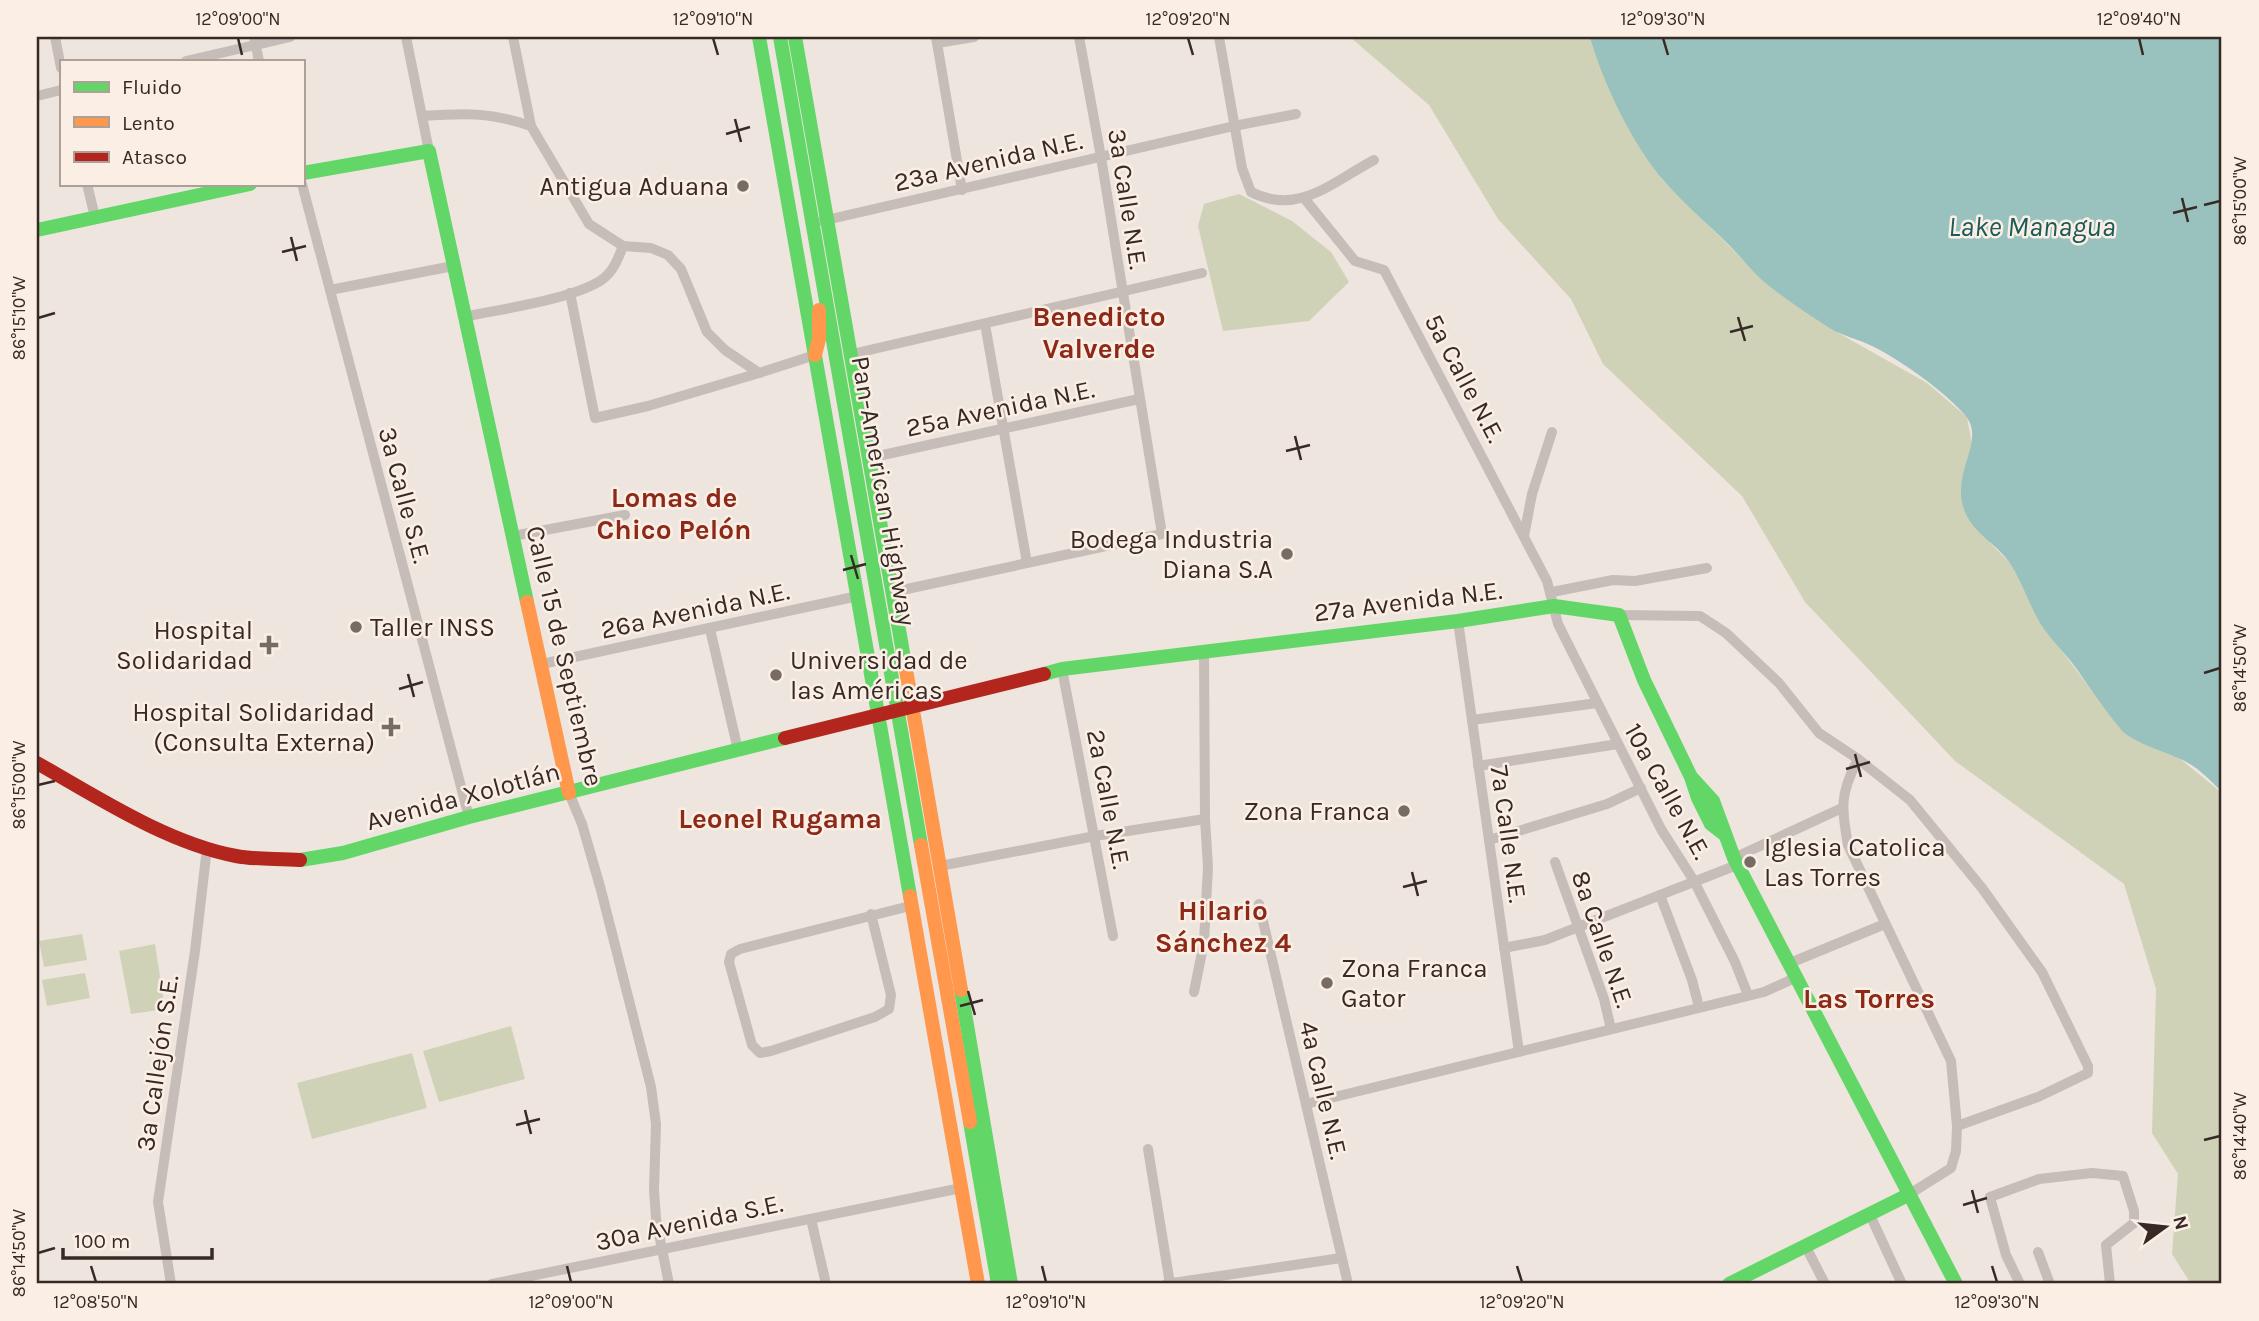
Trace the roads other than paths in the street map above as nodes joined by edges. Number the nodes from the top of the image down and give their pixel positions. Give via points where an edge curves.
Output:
1 (55, 37) edge
2 (290, 37) edge
3 (406, 37) edge
4 (513, 37) edge
5 (759, 37) edge
6 (780, 37) edge
7 (795, 37) edge
8 (974, 37) edge
9 (1079, 37) edge
10 (1219, 37) edge
11 (937, 40) edge
12 (255, 41) edge
13 (189, 60) edge
14 (259, 60) edge
15 (60, 63) edge
16 (60, 90) edge
17 (37, 96) edge
18 (1296, 114) dead end
19 (422, 116) junction
20 (531, 126) junction
21 (1234, 126) junction
22 (429, 151) junction
23 (1101, 157) junction
24 (1374, 160) dead end
25 (304, 173) edge
26 (87, 186) edge
27 (241, 186) edge
28 (303, 186) edge
29 (962, 190) junction
30 (1304, 198) junction
31 (95, 217) junction
32 (819, 222) junction
33 (37, 230) edge
34 (623, 246) junction
35 (453, 266) junction
36 (1202, 273) dead end
37 (330, 290) junction
38 (570, 293) junction
39 (1122, 293) junction
40 (464, 317) junction
41 (985, 324) junction
42 (852, 354) junction
43 (815, 355) junction
44 (759, 373) junction
45 (1139, 399) junction
46 (1003, 428) junction
47 (1552, 432) dead end
48 (869, 458) junction
49 (625, 515) dead end
50 (513, 536) junction
51 (1524, 536) junction
52 (1027, 563) junction
53 (1707, 568) dead end
54 (893, 592) junction
55 (858, 596) junction
56 (1553, 599) junction
57 (1619, 615) junction
58 (1458, 621) junction
59 (710, 629) junction
60 (1204, 651) junction
61 (541, 664) junction
62 (1062, 670) junction
63 (1597, 703) junction
64 (913, 706) junction
65 (897, 710) junction
66 (879, 716) junction
67 (1472, 720) junction
68 (1618, 744) junction
69 (737, 750) junction
70 (1858, 758) junction
71 (37, 763) edge
72 (1478, 765) junction
73 (1641, 789) junction
74 (569, 793) junction
75 (1842, 808) junction
76 (470, 817) junction
77 (1205, 819) junction
78 (1095, 836) junction
79 (1489, 840) junction
80 (207, 848) junction
81 (1735, 861) junction
82 (1555, 862) dead end
83 (940, 866) junction
84 (1694, 881) junction
85 (1660, 895) junction
86 (1259, 904) dead end
87 (910, 905) junction
88 (871, 914) junction
89 (1885, 924) junction
90 (1579, 927) junction
91 (1113, 936) dead end
92 (1504, 948) junction
93 (1790, 963) junction
94 (1797, 977) junction
95 (1194, 992) dead end
96 (1748, 995) junction
97 (1699, 1007) junction
98 (1611, 1029) junction
99 (1519, 1052) junction
100 (1306, 1104) junction
101 (1957, 1126) junction
102 (1148, 1149) dead end
103 (962, 1195) junction
104 (1908, 1195) junction
105 (1870, 1215) junction
106 (811, 1219) junction
107 (1807, 1247) junction
108 (662, 1249) junction
109 (2038, 1252) dead end
110 (1341, 1258) junction
111 (171, 1284) edge
112 (492, 1284) edge
113 (669, 1284) edge
114 (826, 1284) edge
115 (978, 1284) edge
116 (998, 1284) edge
117 (1012, 1284) edge
118 (1169, 1284) edge
119 (1348, 1284) edge
120 (1729, 1284) edge
121 (1825, 1284) edge
122 (1902, 1284) edge
123 (1956, 1284) edge
124 (2020, 1284) edge
125 (2050, 1284) edge
126 (2110, 1284) edge

1 - 15 street
2 - 12 street
3 - 19 street, Calle 15 de Septiembre
4 - 20 street
5 - 43 main road
6 - 32 main road, Pan-American Highway
7 - 32 main road, Pan-American Highway
8 - 11 street
9 - 23 street, 3a Calle N.E.
10 - 21 street
11 - 29 street
12 - 13 street
12 - 14 street
16 - 17 street
18 - 21 street, 23a Avenida N.E.
19 - 20 street via 475,113
19 - 22 street, Calle 15 de Septiembre
20 - 34 street via 589,224
21 - 23 street, 23a Avenida N.E.
21 - 30 street via 1251,192 1277,202
22 - 25 main road
22 - 35 main road, Calle 15 de Septiembre
23 - 29 street, 23a Avenida N.E.
23 - 39 street, 3a Calle N.E.
24 - 30 street
26 - 31 street
27 - 31 main road
28 - 37 street, 3a Calle S.E.
29 - 32 street, 23a Avenida N.E.
30 - 51 street, 5a Calle N.E. via 1355,261 1384,270
31 - 33 main road
32 - 42 main road, Pan-American Highway
32 - 43 main road via 809,249 820,311
32 - 65 main road, Pan-American Highway
34 - 38 street via 617,265 602,281
34 - 44 street via 651,248 668,255 681,269 707,332
35 - 37 street
35 - 40 main road, Calle 15 de Septiembre
36 - 39 street
37 - 76 street, 3a Calle S.E.
38 - 40 street
38 - 44 street via 595,418
39 - 41 street
39 - 45 street, 3a Calle N.E.
40 - 50 main road, Calle 15 de Septiembre
41 - 42 street
41 - 46 street
42 - 48 main road, Pan-American Highway
43 - 44 street
43 - 55 main road
45 - 46 street, 25a Avenida N.E.
45 - 52 street, 3a Calle N.E. via 1162,534
46 - 48 street, 25a Avenida N.E.
46 - 52 street
47 - 51 street
48 - 54 main road, Pan-American Highway
49 - 50 street
50 - 61 main road, Calle 15 de Septiembre
51 - 56 street, 5a Calle N.E.
52 - 54 street
53 - 56 street via 1635,581 1613,580
54 - 64 main road, Pan-American Highway
55 - 59 street, 26a Avenida N.E.
55 - 66 main road
56 - 57 main road, 27a Avenida N.E.
56 - 58 main road, 27a Avenida N.E.
56 - 63 street, 10a Calle N.E. via 1558,624
57 - 70 street, 27a Avenida N.E. via 1700,616 1726,633 1779,683 1819,733
57 - 81 main road via 1698,799 1711,824 1724,834
58 - 60 main road, 27a Avenida N.E.
58 - 67 street, 7a Calle N.E.
59 - 61 street, 26a Avenida N.E.
59 - 69 street
60 - 62 main road, 27a Avenida N.E.
60 - 77 street
61 - 74 main road, Calle 15 de Septiembre
62 - 64 main road, 27a Avenida N.E.
62 - 78 street, 2a Calle N.E.
63 - 67 street
63 - 68 street, 10a Calle N.E.
64 - 65 main road, Avenida Xolotlán
64 - 83 main road, Pan-American Highway
65 - 66 main road, Avenida Xolotlán
65 - 116 main road, Pan-American Highway
66 - 69 main road, Avenida Xolotlán
66 - 87 main road
67 - 72 street, 7a Calle N.E.
68 - 72 street
68 - 73 street, 10a Calle N.E.
69 - 74 main road, Avenida Xolotlán
70 - 75 street via 1846,781
70 - 101 street, 27a Avenida N.E. via 1910,800 1982,888 2042,972 2088,1066 2088,1073 2038,1097
71 - 80 main road, Avenida Xolotlán via 141,821
72 - 79 street, 7a Calle N.E.
73 - 79 street
73 - 84 street, 10a Calle N.E.
74 - 76 main road, Avenida Xolotlán
74 - 108 street, Calle 15 de Septiembre via 601,890 651,1087 656,1124 655,1209
75 - 81 street
75 - 89 street via 1848,845
76 - 80 main road, Avenida Xolotlán via 308,860 237,856
77 - 78 street
77 - 95 street via 1204,942
78 - 83 street
78 - 91 street, 2a Calle N.E.
79 - 92 street, 7a Calle N.E.
80 - 111 street, 3a Callejón S.E. via 158,1202
81 - 84 street
81 - 93 main road
82 - 90 street, 8a Calle N.E.
83 - 117 main road, Pan-American Highway
84 - 85 street
84 - 96 street, 10a Calle N.E.
85 - 90 street
85 - 97 street
86 - 100 street, 4a Calle N.E.
87 - 88 street
87 - 103 main road
88 - 88 street via 731,954 729,962 752,1045 760,1053 889,1009 891,995
89 - 93 street
89 - 101 street via 1951,1061
90 - 92 street
90 - 98 street, 8a Calle N.E.
92 - 99 street, 7a Calle N.E.
93 - 94 main road
94 - 96 street
94 - 104 main road
96 - 97 street
97 - 98 street
98 - 99 street
99 - 100 street
100 - 110 street, 4a Calle N.E.
101 - 104 street via 1951,1168
102 - 118 street
103 - 106 street, 30a Avenida S.E.
103 - 115 main road
104 - 105 main road
104 - 123 main road
105 - 107 main road
105 - 122 street
106 - 108 street, 30a Avenida S.E.
106 - 114 street
107 - 120 main road
107 - 121 street
108 - 112 street, 30a Avenida S.E.
108 - 113 street, Calle 15 de Septiembre
109 - 125 street
110 - 118 street
110 - 119 street, 4a Calle N.E.
124 - 126 street via 2006,1255 1990,1197 2039,1179 2092,1173 2123,1176 2134,1210 2134,1223 2106,1245

